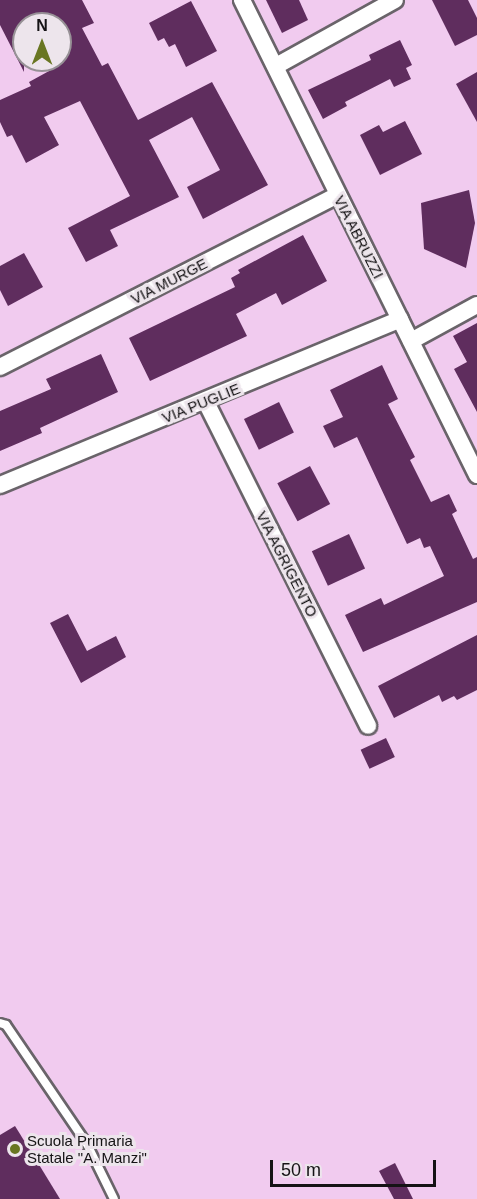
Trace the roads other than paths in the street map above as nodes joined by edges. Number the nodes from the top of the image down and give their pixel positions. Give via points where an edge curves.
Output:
1 (242, 0) edge
2 (395, 0) edge
3 (276, 66) junction
4 (338, 195) junction
5 (477, 305) edge
6 (400, 319) junction
7 (411, 341) junction
8 (0, 367) edge
9 (206, 402) junction
10 (477, 475) edge
11 (0, 485) edge
12 (368, 726) dead end
13 (0, 1023) edge
14 (114, 1199) edge

1 - 3 street, VIA ABRUZZI
2 - 3 street
3 - 4 street, VIA ABRUZZI
4 - 6 street, VIA ABRUZZI
4 - 8 street, VIA MURGE
5 - 7 street
6 - 7 street, VIA ABRUZZI
6 - 9 street, VIA PUGLIE
7 - 10 street, VIA ABRUZZI
9 - 11 street, VIA PUGLIE
9 - 12 street, VIA AGRIGENTO
13 - 14 lane via 6,1025 87,1144

